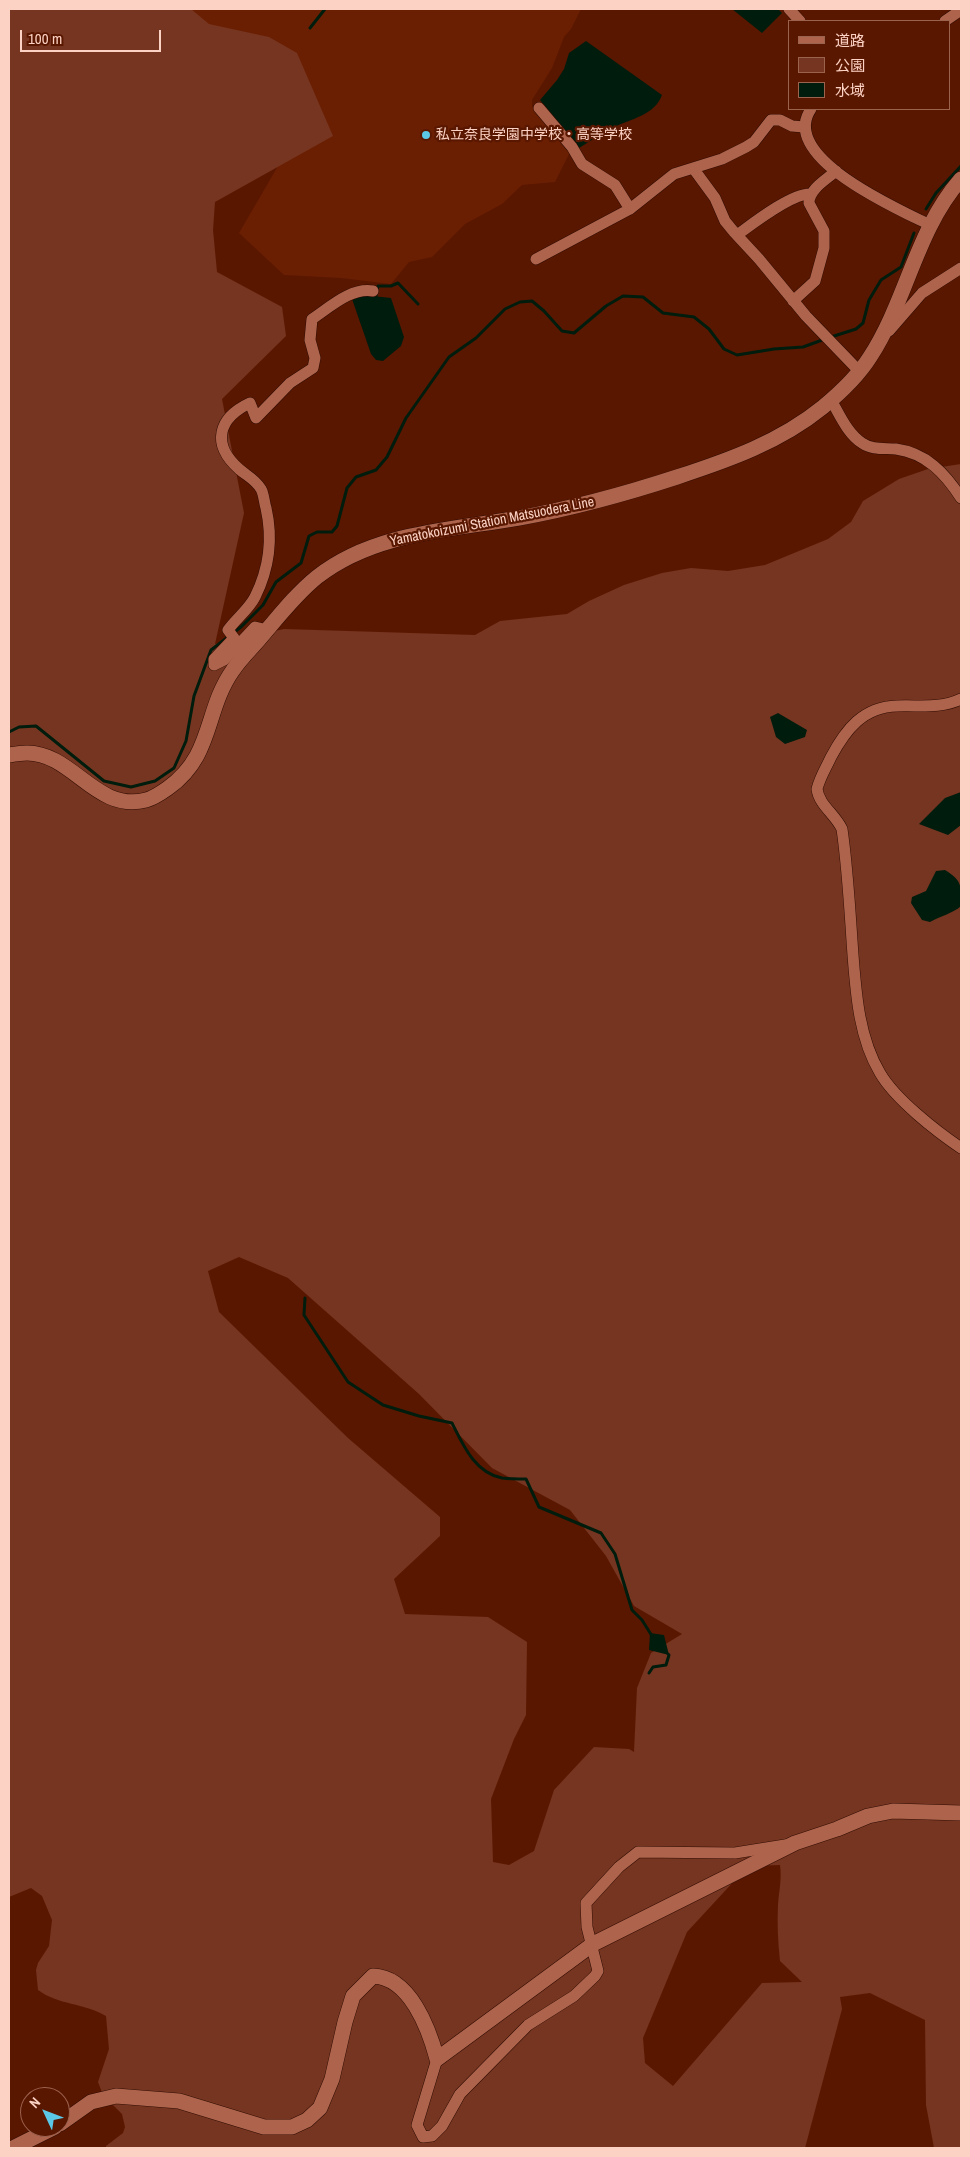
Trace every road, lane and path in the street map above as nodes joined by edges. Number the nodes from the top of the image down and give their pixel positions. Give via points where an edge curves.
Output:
1 (790, 9) edge
2 (961, 10) edge
3 (799, 20) edge
4 (946, 20) edge
5 (539, 108) dead end
6 (810, 110) edge
7 (804, 127) junction
8 (693, 168) junction
9 (836, 171) junction
10 (961, 179) edge
11 (811, 194) junction
12 (630, 209) junction
13 (930, 225) junction
14 (737, 235) junction
15 (536, 260) dead end
16 (961, 268) edge
17 (373, 290) dead end
18 (793, 301) junction
19 (877, 346) junction
20 (859, 371) junction
21 (831, 400) junction
22 (961, 498) edge
23 (267, 630) junction
24 (961, 699) edge
25 (9, 755) edge
26 (961, 1148) edge
27 (961, 1814) edge
28 (795, 1843) junction
29 (592, 1944) junction
30 (438, 2059) junction
31 (70, 2117) edge
32 (35, 2137) edge
33 (13, 2148) edge

1 - 3 street
2 - 4 street
5 - 12 street via 582,164 615,185
6 - 7 street
7 - 8 street via 771,120 746,147
7 - 9 street via 813,147
8 - 12 street via 674,174
8 - 14 street
9 - 11 street
9 - 13 street via 853,185
10 - 13 main road, Yamatokoizumi Station Matsuodera Line
11 - 14 street via 793,199
11 - 18 street via 809,203 824,231 824,248 815,281
12 - 15 street
13 - 19 main road, Yamatokoizumi Station Matsuodera Line
14 - 18 street
16 - 19 street via 922,292
17 - 23 street via 349,295 312,319 313,368 290,383 256,418 250,403 235,410 223,426 221,433 226,453 239,470 251,476 262,490 270,539 266,570 254,599 214,659 214,665 224,660 254,627
18 - 20 street
19 - 20 main road, Yamatokoizumi Station Matsuodera Line
20 - 21 main road, Yamatokoizumi Station Matsuodera Line
21 - 22 street via 848,430 864,444 873,448 908,451 919,456 944,474
21 - 23 main road, Yamatokoizumi Station Matsuodera Line via 773,441 713,466 572,508 413,535 358,552 316,579
23 - 25 main road, Yamatokoizumi Station Matsuodera Line via 224,686 197,758 182,776 159,794 136,802 120,800 96,790 48,757 29,752
24 - 26 street via 938,706 878,708 865,714 840,741 817,789 818,796 838,819 842,829 857,1000 869,1050 888,1085 935,1129
27 - 28 main road via 893,1811 868,1816
28 - 29 main road
28 - 29 street via 735,1853 638,1852 619,1866 586,1903
29 - 30 main road
29 - 30 street via 598,1971 595,1976 574,1996 528,2025 460,2094 442,2126 432,2136 423,2137 417,2125
30 - 31 main road via 429,2030 416,2005 396,1984 384,1977 372,1976 353,1996 332,2079 320,2108 307,2120 292,2127 264,2126 179,2101 116,2096 91,2102
32 - 33 main road

